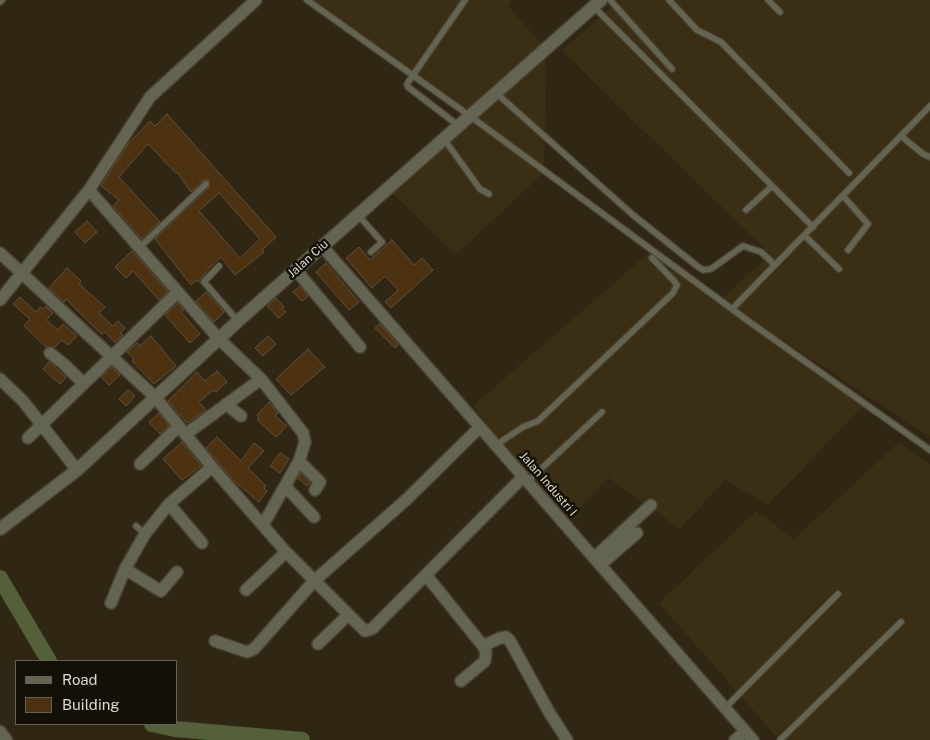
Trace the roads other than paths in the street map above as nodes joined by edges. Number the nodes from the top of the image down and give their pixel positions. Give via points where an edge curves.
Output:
1 (256, 0) edge
2 (307, 0) edge
3 (465, 0) edge
4 (610, 0) edge
5 (670, 0) edge
6 (768, 0) edge
7 (598, 3) edge
8 (780, 12) dead end
9 (672, 69) dead end
10 (413, 75) junction
11 (496, 93) junction
12 (930, 106) edge
13 (470, 116) junction
14 (459, 126) junction
15 (901, 136) junction
16 (444, 139) junction
17 (930, 157) edge
18 (849, 173) dead end
19 (206, 184) dead end
20 (772, 186) junction
21 (89, 190) junction
22 (489, 194) dead end
23 (843, 196) junction
24 (746, 210) dead end
25 (358, 214) junction
26 (812, 227) junction
27 (805, 236) junction
28 (322, 246) junction
29 (139, 248) junction
30 (848, 250) dead end
31 (370, 252) dead end
32 (0, 253) edge
33 (652, 258) dead end
34 (219, 266) dead end
35 (775, 266) junction
36 (839, 269) dead end
37 (296, 270) junction
38 (21, 272) junction
39 (178, 292) junction
40 (0, 300) edge
41 (733, 308) junction
42 (238, 321) junction
43 (219, 339) junction
44 (360, 347) dead end
45 (50, 353) dead end
46 (111, 355) junction
47 (0, 379) edge
48 (261, 379) junction
49 (83, 383) junction
50 (155, 397) junction
51 (226, 404) junction
52 (602, 412) dead end
53 (241, 416) dead end
54 (43, 425) junction
55 (480, 428) junction
56 (183, 430) junction
57 (28, 438) dead end
58 (496, 445) junction
59 (930, 450) edge
60 (299, 461) junction
61 (140, 464) dead end
62 (212, 467) junction
63 (77, 470) junction
64 (525, 479) junction
65 (285, 486) junction
66 (315, 490) dead end
67 (170, 504) junction
68 (651, 505) dead end
69 (314, 518) dead end
70 (263, 525) junction
71 (0, 529) edge
72 (637, 533) dead end
73 (202, 543) dead end
74 (286, 552) junction
75 (597, 561) junction
76 (125, 569) junction
77 (177, 572) dead end
78 (426, 575) junction
79 (314, 581) junction
80 (246, 590) dead end
81 (838, 594) dead end
82 (111, 602) dead end
83 (348, 615) junction
84 (901, 622) dead end
85 (215, 641) dead end
86 (318, 644) dead end
87 (483, 646) junction
88 (461, 681) dead end
89 (725, 708) junction
90 (0, 732) edge
91 (749, 736) edge
92 (6, 740) edge
93 (567, 740) edge
94 (735, 740) edge
95 (780, 740) edge

1 - 21 street via 150,97
2 - 10 lane
3 - 10 lane
4 - 9 lane
5 - 18 lane via 698,30 721,42
6 - 8 lane
7 - 11 street, Jalan Ciu
7 - 20 lane
10 - 13 lane
10 - 14 lane via 408,87
11 - 13 street, Jalan Ciu
11 - 35 lane via 633,215 703,270 711,269 743,246 762,252
12 - 15 lane
13 - 14 street, Jalan Ciu
13 - 41 lane
14 - 16 street, Jalan Ciu
15 - 17 lane
15 - 23 lane
16 - 22 lane via 480,189
16 - 25 street, Jalan Ciu
19 - 29 lane
20 - 24 lane
20 - 26 lane
21 - 29 street
21 - 38 street
23 - 26 lane
23 - 30 lane via 868,224
25 - 28 street, Jalan Ciu
25 - 31 lane via 382,242
26 - 27 lane
27 - 35 lane
27 - 36 lane
28 - 37 street, Jalan Ciu
28 - 55 street, Jalan Industri I
29 - 39 street
32 - 38 street
33 - 58 lane via 677,285 673,293 538,421
34 - 42 lane via 204,282
35 - 41 lane
37 - 42 street, Jalan Ciu
37 - 44 street
38 - 40 street
38 - 46 street
39 - 43 street
39 - 46 street
41 - 59 lane
42 - 43 street, Jalan Ciu
43 - 48 street
43 - 50 street, Jalan Ciu
45 - 49 street
46 - 49 street
46 - 50 street
47 - 54 street
48 - 51 street
48 - 60 street via 303,433 305,442
49 - 54 street
50 - 56 street
50 - 63 street, Jalan Ciu
51 - 53 street
51 - 56 street
52 - 64 lane
54 - 57 street
54 - 63 street
55 - 58 street, Jalan Industri I
55 - 79 street via 397,508
56 - 61 street
56 - 62 street
58 - 64 street, Jalan Industri I
60 - 65 street
60 - 66 street via 320,482
62 - 67 street
62 - 70 street
63 - 71 street, Jalan Ciu
64 - 75 street, Jalan Industri I
64 - 78 street
65 - 69 street
65 - 70 street
67 - 73 street
67 - 76 street via 140,530
68 - 75 street
70 - 74 street
72 - 75 street
74 - 79 street
74 - 80 street
75 - 89 street, Jalan Industri I
76 - 77 street via 161,591
76 - 82 street
78 - 83 street via 372,629 361,629
78 - 87 street
79 - 83 street
79 - 85 street via 254,650 247,652
81 - 89 lane
83 - 86 street
84 - 95 lane
87 - 88 street via 486,652 484,661
87 - 93 street via 500,638 506,637 510,641
89 - 91 street, Jalan Industri I
90 - 92 street
91 - 94 street

